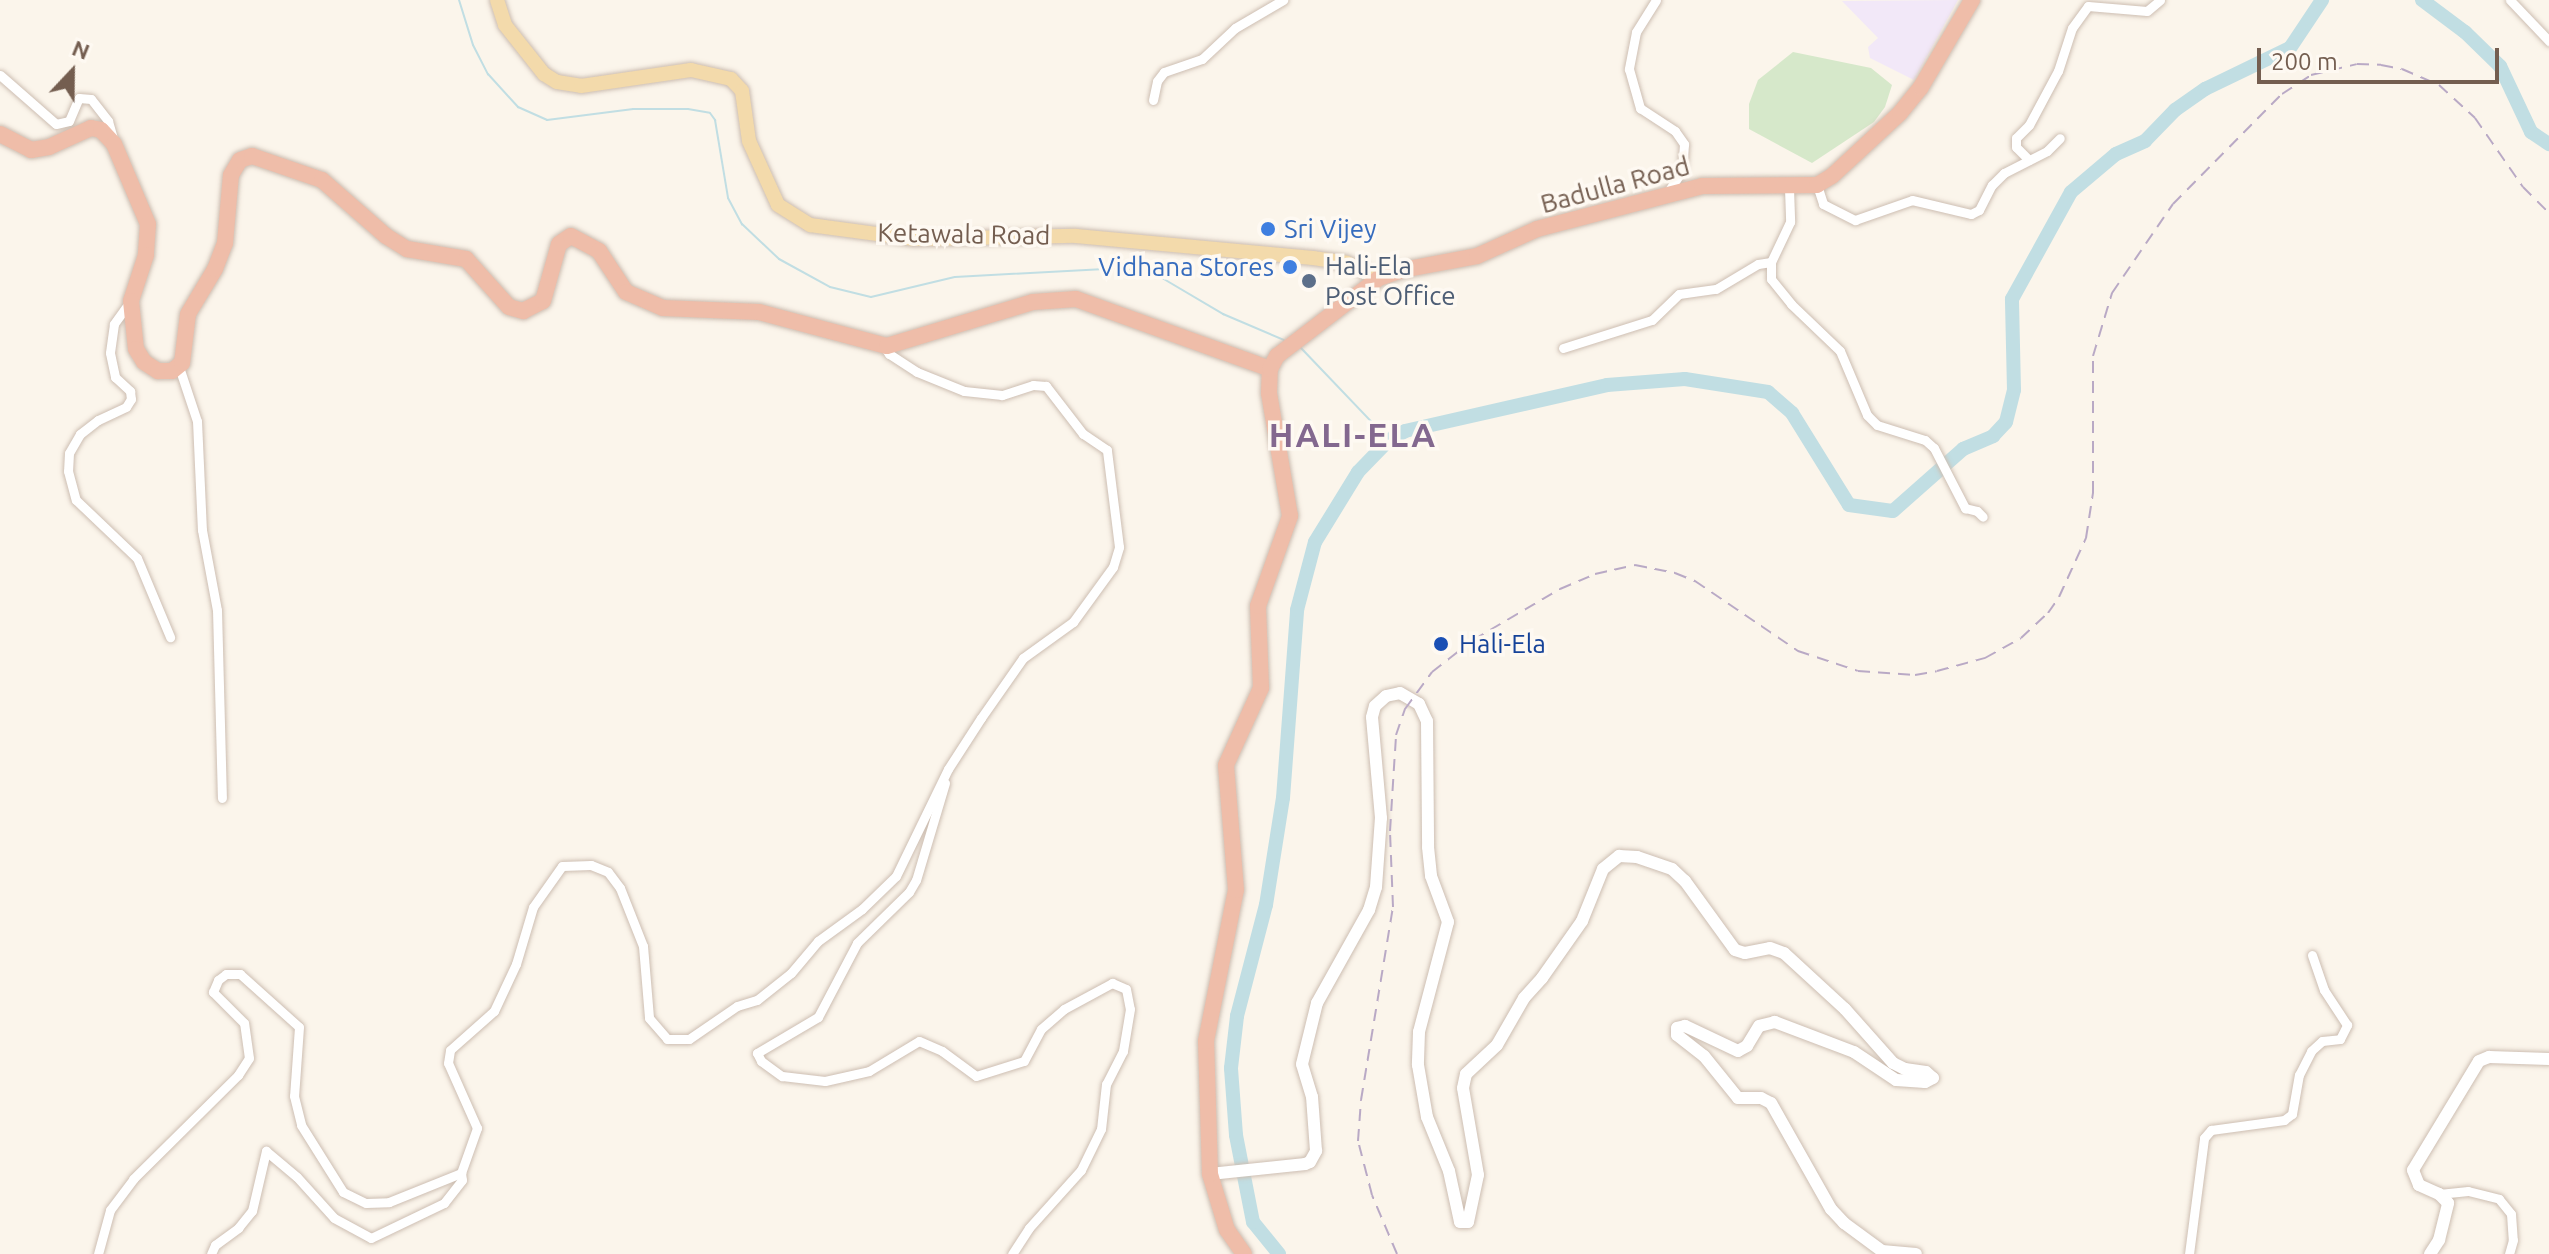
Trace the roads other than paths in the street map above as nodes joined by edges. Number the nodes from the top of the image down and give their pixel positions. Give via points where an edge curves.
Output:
1 (497, 0) edge
2 (1283, 0) edge
3 (1656, 0) edge
4 (1972, 0) edge
5 (2160, 0) edge
6 (2510, 0) edge
7 (2549, 41) edge
8 (0, 75) edge
9 (1153, 100) dead end
10 (0, 134) edge
11 (2060, 138) dead end
12 (114, 144) junction
13 (2029, 160) junction
14 (1817, 185) junction
15 (1789, 188) junction
16 (1665, 196) junction
17 (1771, 262) junction
18 (1379, 278) junction
19 (131, 301) junction
20 (884, 346) junction
21 (1563, 348) dead end
22 (179, 367) junction
23 (1270, 369) junction
24 (1983, 517) dead end
25 (170, 637) dead end
26 (948, 769) junction
27 (222, 798) dead end
28 (2312, 955) dead end
29 (2549, 1059) edge
30 (461, 1173) junction
31 (1210, 1174) junction
32 (2439, 1194) junction
33 (98, 1254) edge
34 (211, 1254) edge
35 (1012, 1254) edge
36 (1244, 1254) edge
37 (1916, 1254) edge
38 (2189, 1254) edge
39 (2430, 1254) edge
40 (2509, 1254) edge

1 - 18 main road, Ketawala Road via 505,25 544,74 557,82 581,86 691,70 731,79 742,91 749,141 778,205 810,225 913,239 1076,236 1347,263
2 - 9 street via 1235,28 1202,59 1164,72
3 - 16 street via 1636,32 1629,69 1640,108 1675,131 1684,144 1682,171
4 - 14 highway via 1900,113
5 - 13 street via 2147,11 2088,6 2072,28 2058,71 2029,125 2016,138 2016,147
6 - 7 street
8 - 12 street via 56,124 69,121 79,98 91,99 108,121
10 - 12 highway via 19,147 40,150 91,128 101,130
11 - 13 street
12 - 19 highway via 148,224 146,255
13 - 14 street via 2004,173 1971,214 1912,200 1855,220 1823,204
14 - 15 highway, Badulla Road
15 - 16 highway, Badulla Road via 1702,186
15 - 17 street via 1790,222
16 - 18 highway, Badulla Road via 1537,229 1477,256
17 - 21 street via 1716,289 1679,294 1652,320
17 - 24 street via 1771,279 1840,351 1867,415 1877,425 1925,440 1965,508
18 - 23 highway, Badulla Road via 1279,354
19 - 22 highway via 140,356 158,371
19 - 25 street via 114,324 110,353 115,377 131,399 80,434 69,453 68,471 76,500 137,558
20 - 22 highway via 759,312 649,305 620,286 599,251 571,236 559,244 543,301 523,311 509,307 466,259 407,249 322,180 252,156 240,160 231,175 225,243 188,314
20 - 23 highway via 1033,302 1076,299
20 - 26 street via 917,372 964,391 1002,395 1046,386 1083,434 1107,450 1119,547 1113,567 1073,622 1023,658
22 - 27 street via 197,421 202,530 217,610
23 - 31 highway via 1269,393 1290,516 1258,606 1261,688 1226,765 1236,890 1206,1041
26 - 30 street via 896,876 757,1000 737,1006 689,1039 667,1039 649,1018 643,946 620,888 608,872 591,865 562,866 533,907 516,964 494,1011 450,1050 448,1063 477,1128
26 - 35 street via 909,892 857,943 818,1017 757,1053 782,1076 825,1081 869,1071 919,1041 976,1076 1024,1061 1041,1029 1064,1009 1112,983 1126,989 1130,1009 1123,1051 1106,1084 1101,1129 1081,1170
28 - 38 street via 2324,990 2347,1025 2340,1039 2322,1041 2311,1051 2299,1075 2292,1114 2284,1120 2211,1130 2204,1138
29 - 32 street via 2479,1061 2413,1170 2419,1185
30 - 33 street via 389,1202 366,1203 343,1192 301,1125 294,1096 299,1027 240,974 226,974 213,992 244,1023 249,1058 133,1179 110,1210
30 - 34 street via 462,1180 444,1203 371,1238 334,1218 266,1151 252,1211
31 - 36 highway via 1227,1230
31 - 37 street via 1310,1162 1316,1151 1312,1097 1302,1064 1317,1003 1369,910 1376,887 1381,818 1372,717 1386,696 1400,693 1419,704 1427,721 1431,876 1448,922 1419,1032 1418,1065 1427,1117 1449,1171 1460,1222 1468,1222 1478,1175 1463,1088 1466,1074 1497,1045 1524,998 1582,921 1603,869 1619,856 1637,857 1672,869 1685,881 1735,950 1770,948 1784,953 1893,1063 1933,1078 1896,1080 1854,1052 1775,1022 1759,1026 1738,1051 1685,1026 1677,1028 1677,1035 1704,1056 1738,1098 1771,1103 1844,1223 1882,1251
32 - 39 street via 2448,1210
32 - 40 street via 2468,1191 2499,1199 2511,1214

